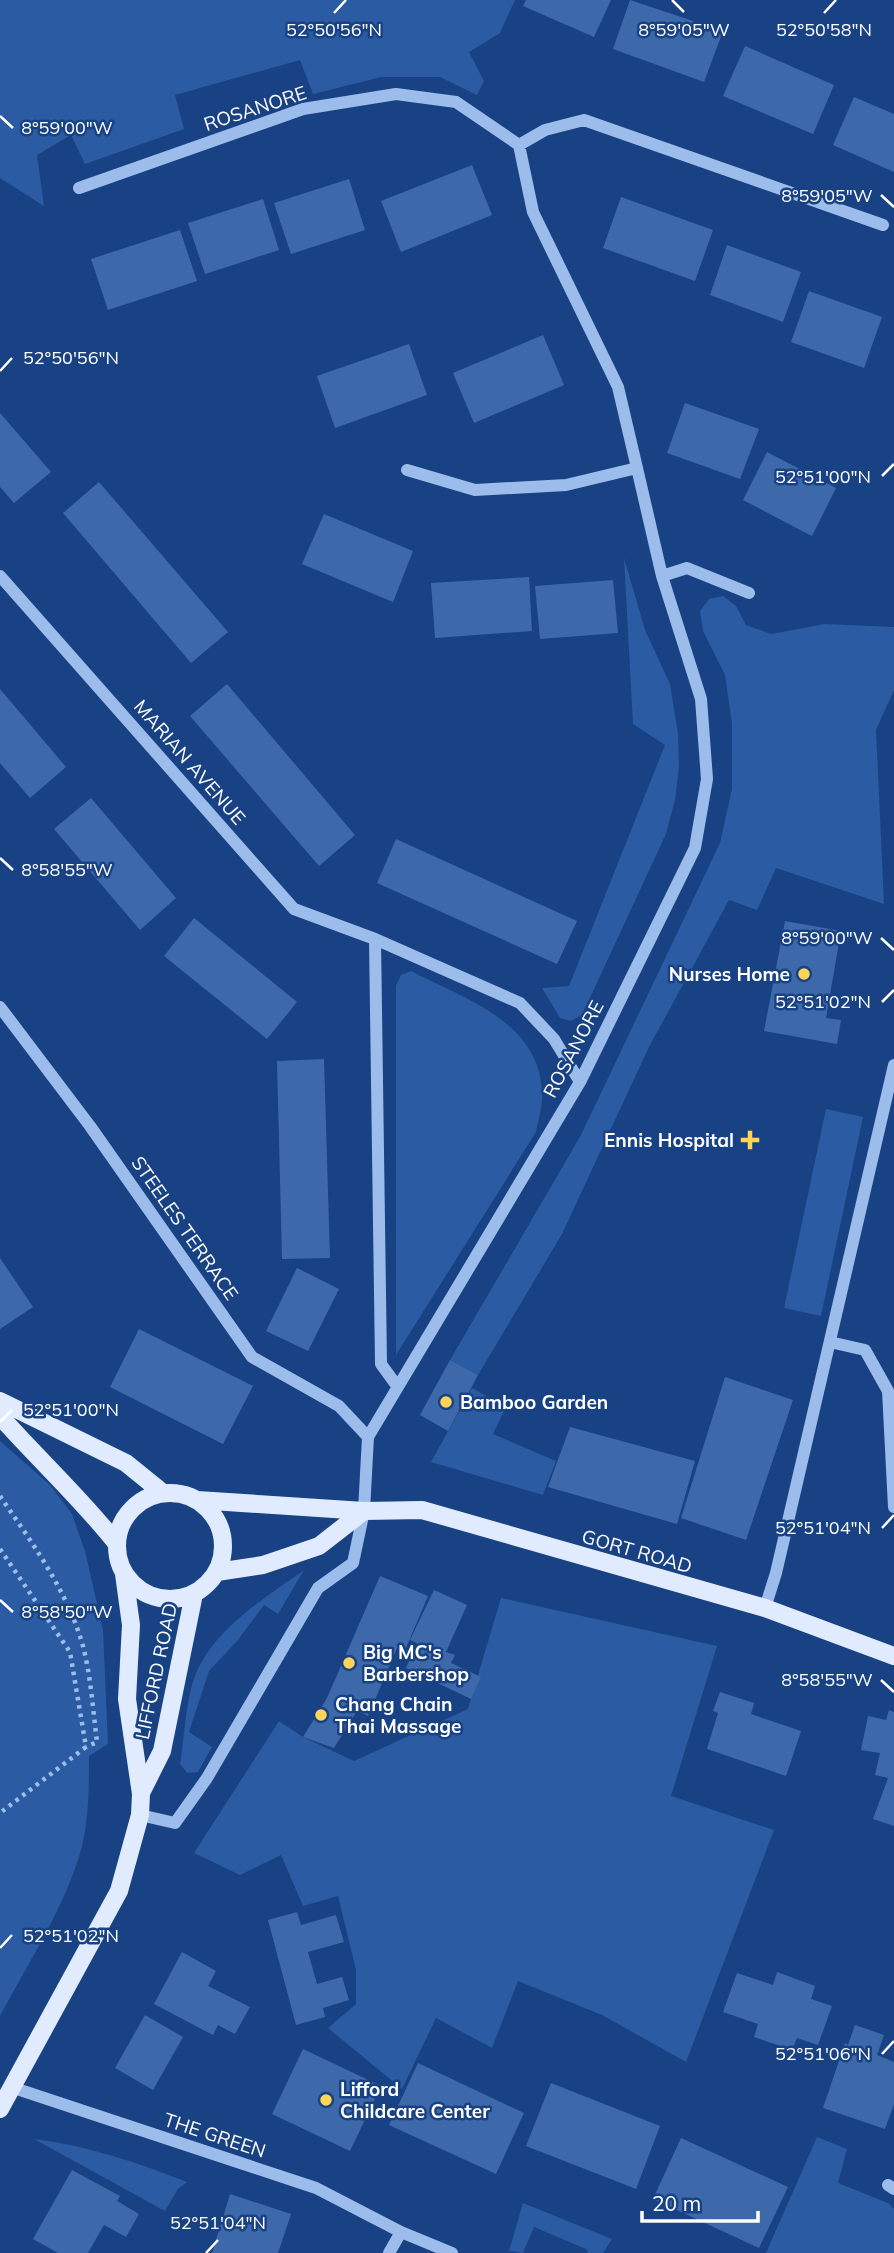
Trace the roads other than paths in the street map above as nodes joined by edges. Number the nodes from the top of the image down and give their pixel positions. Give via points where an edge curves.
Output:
1 (519, 145) junction
2 (79, 188) dead end
3 (883, 225) dead end
4 (636, 468) junction
5 (407, 470) dead end
6 (0, 576) edge
7 (662, 576) junction
8 (749, 593) dead end
9 (375, 939) junction
10 (0, 1007) edge
11 (894, 1065) edge
12 (580, 1082) junction
13 (830, 1342) junction
14 (397, 1386) junction
15 (0, 1401) edge
16 (0, 1416) edge
17 (368, 1437) junction
18 (163, 1493) junction
19 (197, 1500) junction
20 (894, 1507) edge
21 (365, 1511) junction
22 (117, 1544) junction
23 (217, 1572) junction
24 (124, 1574) junction
25 (194, 1594) junction
26 (765, 1608) junction
27 (894, 1656) edge
28 (141, 1794) junction
29 (140, 1815) junction
30 (11, 2087) junction
31 (0, 2109) edge
32 (401, 2232) junction
33 (389, 2253) edge
34 (452, 2253) edge

1 - 2 street, ROSANORE via 456,102 396,94 303,109
1 - 3 street via 545,130 584,120
1 - 4 street, ROSANORE via 533,212 618,387
4 - 5 street via 566,485 475,490
4 - 7 street, ROSANORE
6 - 9 street, MARIAN AVENUE via 294,909
7 - 8 street via 687,568
7 - 12 street, ROSANORE via 701,699 706,779 698,834
9 - 12 street, MARIAN AVENUE via 520,1003 554,1039
9 - 14 street via 381,1364
10 - 17 street, STEELES TERRACE via 90,1126 252,1357 339,1406
11 - 13 street
12 - 14 street, ROSANORE
13 - 20 street via 865,1350 888,1391
13 - 26 street
14 - 17 street, ROSANORE
15 - 18 main road via 126,1463
16 - 22 main road via 89,1508
17 - 21 street, ROSANORE
18 - 19 main road
18 - 22 main road via 136,1505 126,1516
19 - 21 main road, GORT ROAD
19 - 23 main road via 210,1511 223,1540
21 - 23 main road via 319,1546 262,1565
21 - 26 main road, GORT ROAD via 422,1510
21 - 29 street, ROSANORE via 353,1563 318,1588 207,1778 175,1823
22 - 24 main road
23 - 25 main road
24 - 25 main road via 134,1586 155,1597 178,1599
24 - 28 main road, LIFFORD ROAD via 131,1625 127,1699
25 - 28 main road, LIFFORD ROAD via 162,1751
26 - 27 main road, GORT ROAD
28 - 29 main road, LIFFORD ROAD
29 - 30 main road, LIFFORD ROAD via 119,1891
30 - 31 main road, LIFFORD ROAD
30 - 32 street, THE GREEN via 316,2188
32 - 33 street
32 - 34 street, THE GREEN

